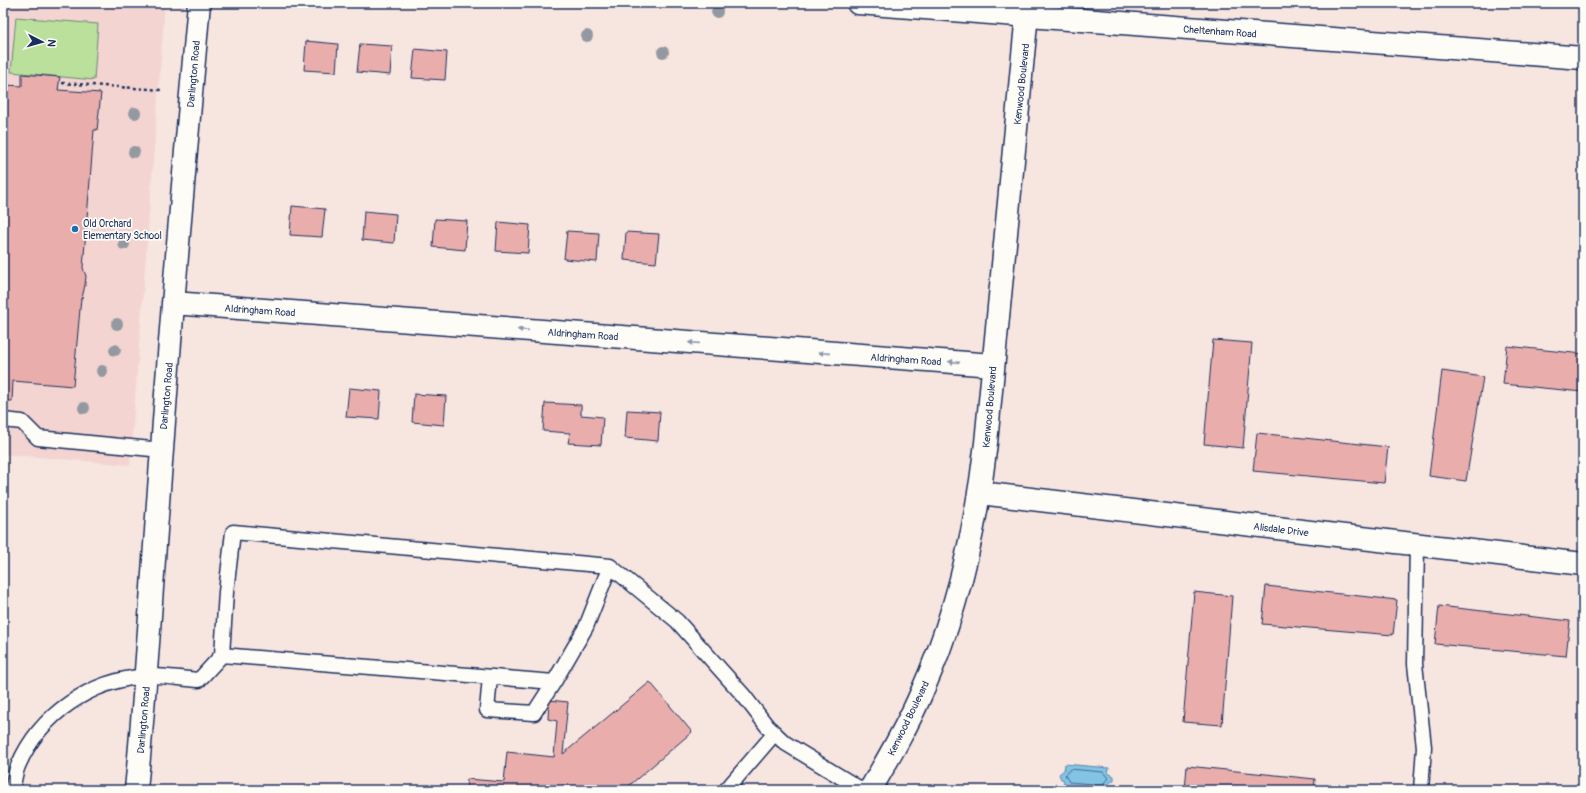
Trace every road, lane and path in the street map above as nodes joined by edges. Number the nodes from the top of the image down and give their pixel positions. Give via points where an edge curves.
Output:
1 (200, 3) edge
2 (858, 3) edge
3 (1028, 9) edge
4 (1583, 58) edge
5 (62, 83) dead end
6 (162, 90) dead end
7 (173, 303) junction
8 (993, 365) junction
9 (3, 420) edge
10 (162, 450) junction
11 (980, 493) junction
12 (1417, 544) junction
13 (1583, 564) edge
14 (610, 566) junction
15 (222, 655) junction
16 (147, 676) junction
17 (490, 677) junction
18 (554, 682) junction
19 (775, 733) junction
20 (12, 790) edge
21 (136, 790) edge
22 (726, 790) edge
23 (862, 790) edge
24 (870, 790) edge
25 (1421, 790) edge

1 - 7 street, Darlington Road
2 - 3 street, Cheltenham Road
3 - 4 street, Cheltenham Road
3 - 8 street, Kenwood Boulevard
5 - 6 path
8 -> 7 street, Aldringham Road
7 - 10 street, Darlington Road
8 - 11 street, Kenwood Boulevard
9 - 10 lane via 22,422 38,438
10 - 16 street, Darlington Road
11 - 12 street, Alisdale Drive
11 - 24 street, Kenwood Boulevard via 970,549 942,642 921,694
12 - 13 street, Alisdale Drive
12 - 25 lane via 1415,664 1424,747
14 - 15 lane via 233,532
14 - 18 lane via 586,627
14 - 19 lane via 677,621
15 - 16 lane via 199,680
15 - 17 lane
16 - 20 lane via 97,687 66,704 34,737 18,767
16 - 21 street, Darlington Road
17 - 18 lane
17 - 18 lane via 487,710 534,713
19 - 22 lane
19 - 23 lane via 785,743

